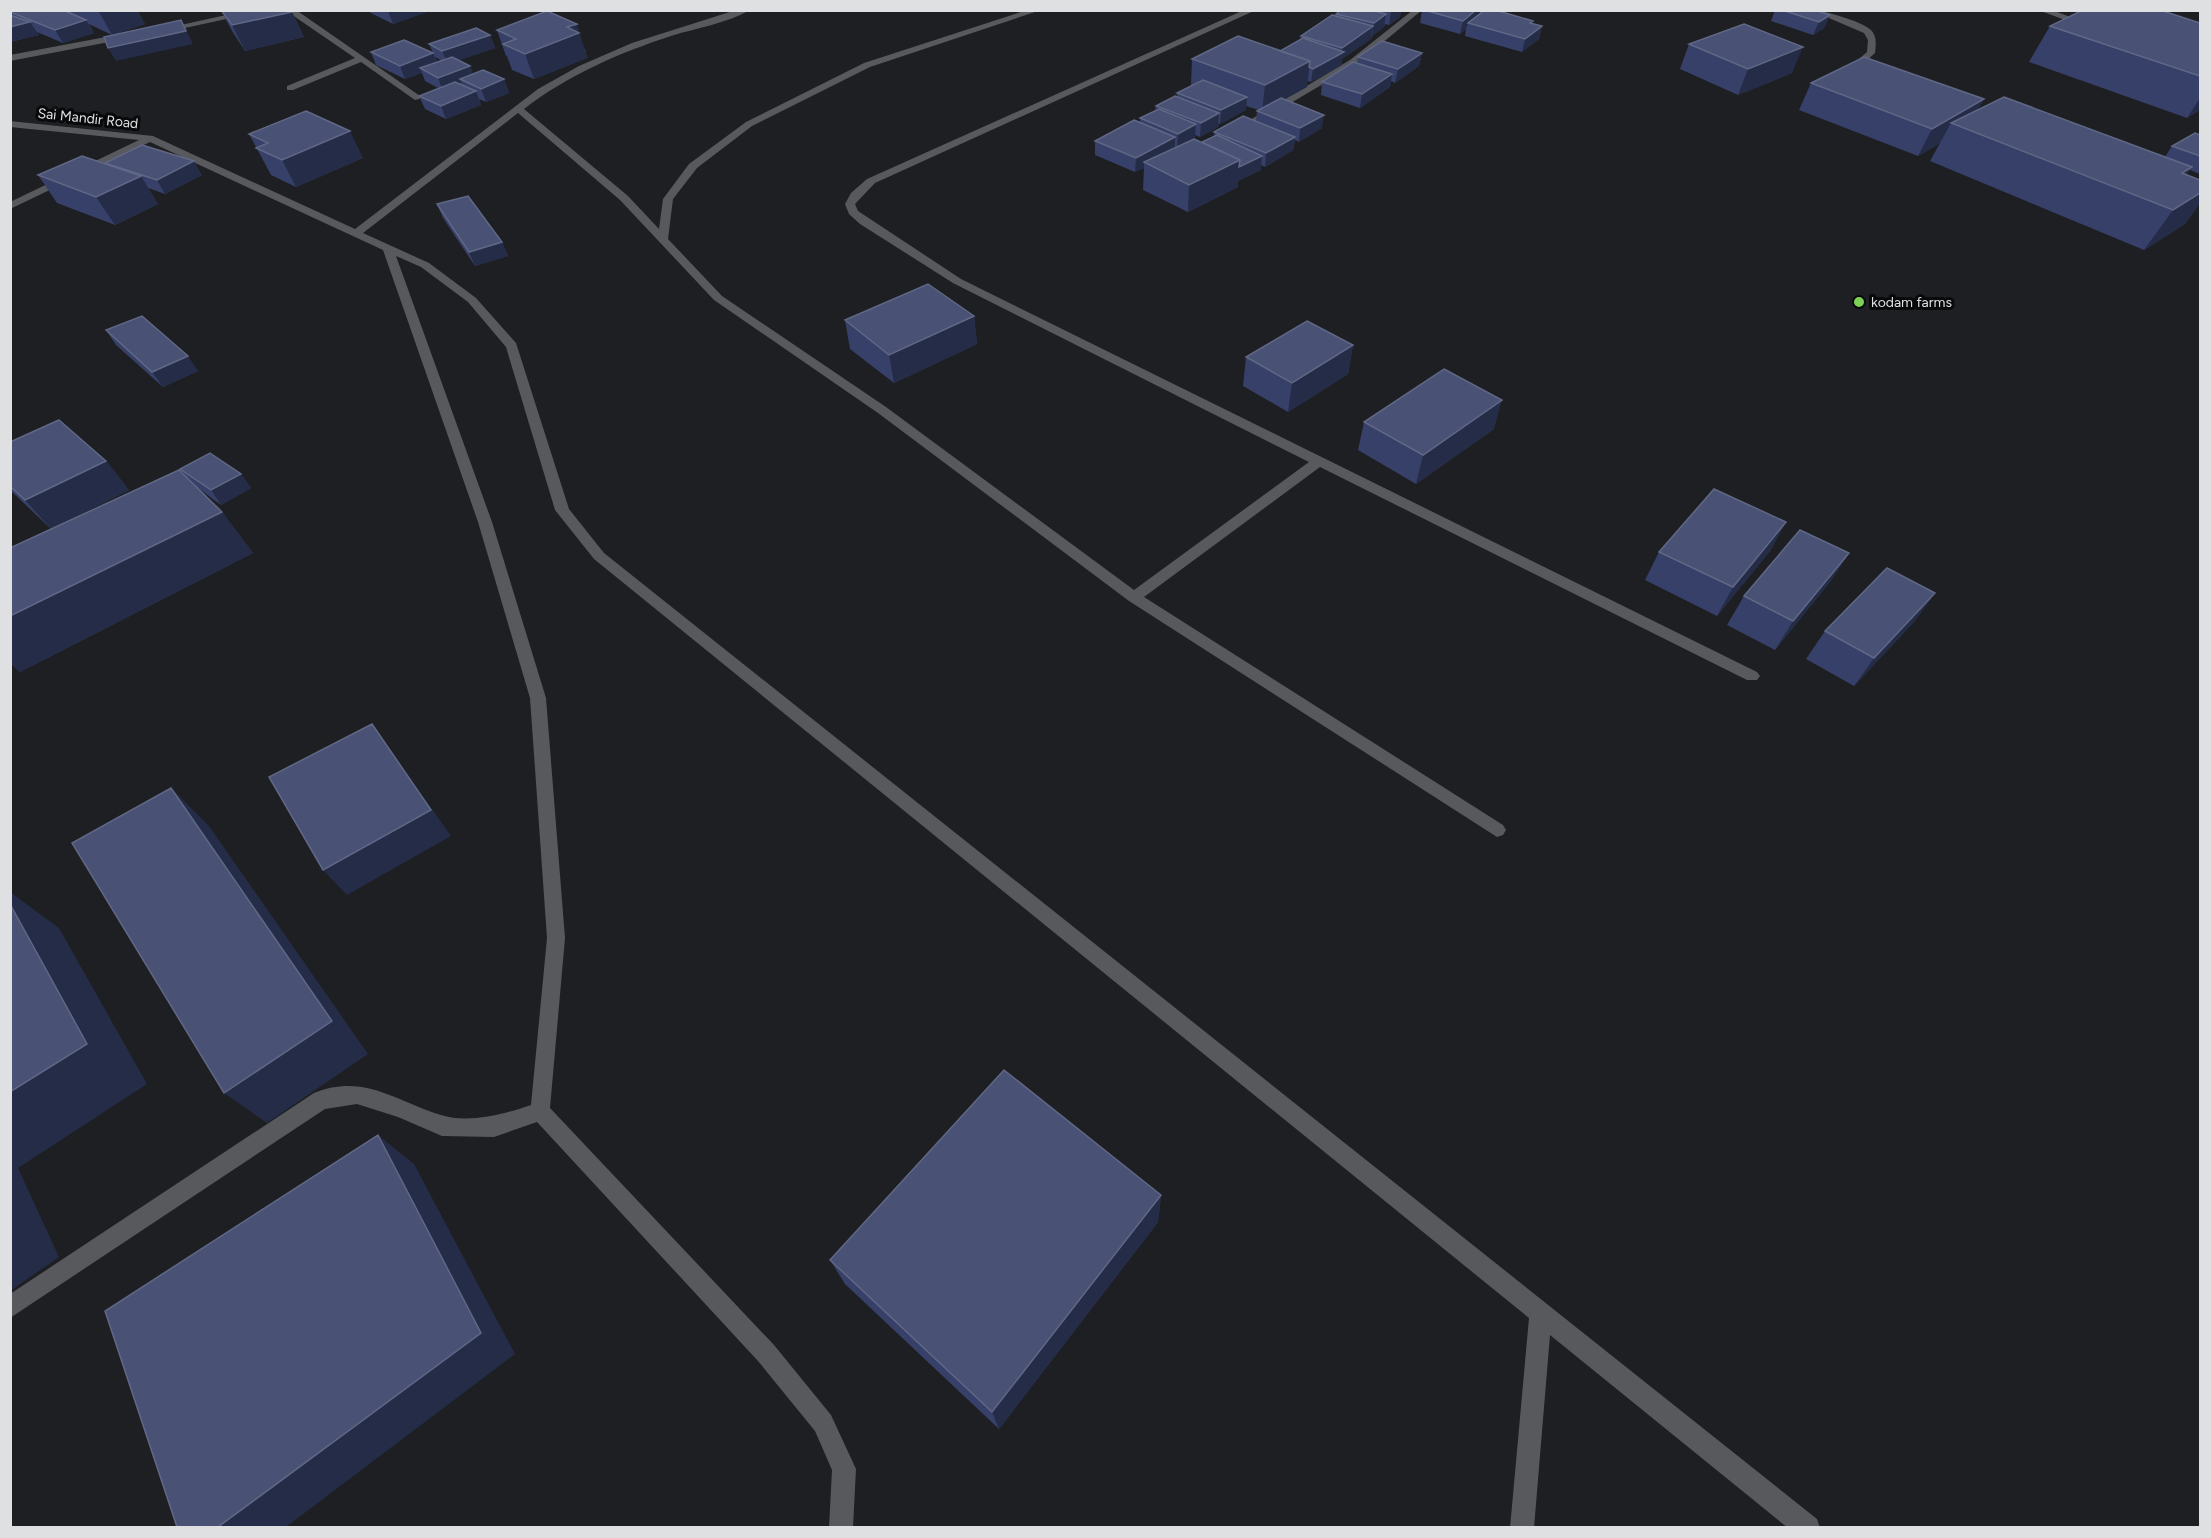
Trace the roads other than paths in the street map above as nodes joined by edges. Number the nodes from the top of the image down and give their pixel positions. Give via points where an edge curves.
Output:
1 (264, 10) edge
2 (289, 10) edge
3 (746, 10) edge
4 (1037, 10) edge
5 (1252, 10) edge
6 (1418, 10) edge
7 (1814, 10) edge
8 (2042, 10) edge
9 (2098, 28) edge
10 (149, 32) edge
11 (137, 34) edge
12 (10, 58) edge
13 (362, 58) junction
14 (1859, 79) edge
15 (290, 88) dead end
16 (418, 98) edge
17 (518, 110) junction
18 (10, 124) edge
19 (1228, 136) edge
20 (150, 138) junction
21 (10, 206) edge
22 (356, 233) junction
23 (663, 239) junction
24 (388, 248) junction
25 (1319, 461) junction
26 (1134, 597) junction
27 (1752, 676) dead end
28 (1497, 830) dead end
29 (540, 1111) junction
30 (10, 1306) edge
31 (1541, 1312) junction
32 (841, 1527) edge
33 (1522, 1527) edge
34 (1808, 1527) edge

1 - 10 street
2 - 13 street
3 - 17 street via 635,45 582,68
4 - 23 street via 867,65 749,124 686,174 668,200
5 - 25 street via 871,181 850,204 864,222 957,281
6 - 19 street via 1396,32 1331,77
7 - 14 street via 1867,31 1872,40 1871,53 1851,70
8 - 9 street
11 - 12 street
13 - 15 street
13 - 16 street
17 - 22 street
17 - 23 street via 624,198
18 - 20 street, Sai Mandir Road
20 - 21 street, Sai Mandir Road
20 - 22 street
22 - 24 street
23 - 26 street via 718,298 882,410
24 - 29 street via 485,522 538,698 556,938
24 - 31 street via 425,264 472,300 512,346 562,510 599,556
25 - 26 street
25 - 27 street
26 - 28 street
29 - 30 street via 494,1127 442,1126 357,1094 321,1100
29 - 32 street via 766,1353 823,1423 844,1469
31 - 33 street
31 - 34 street

